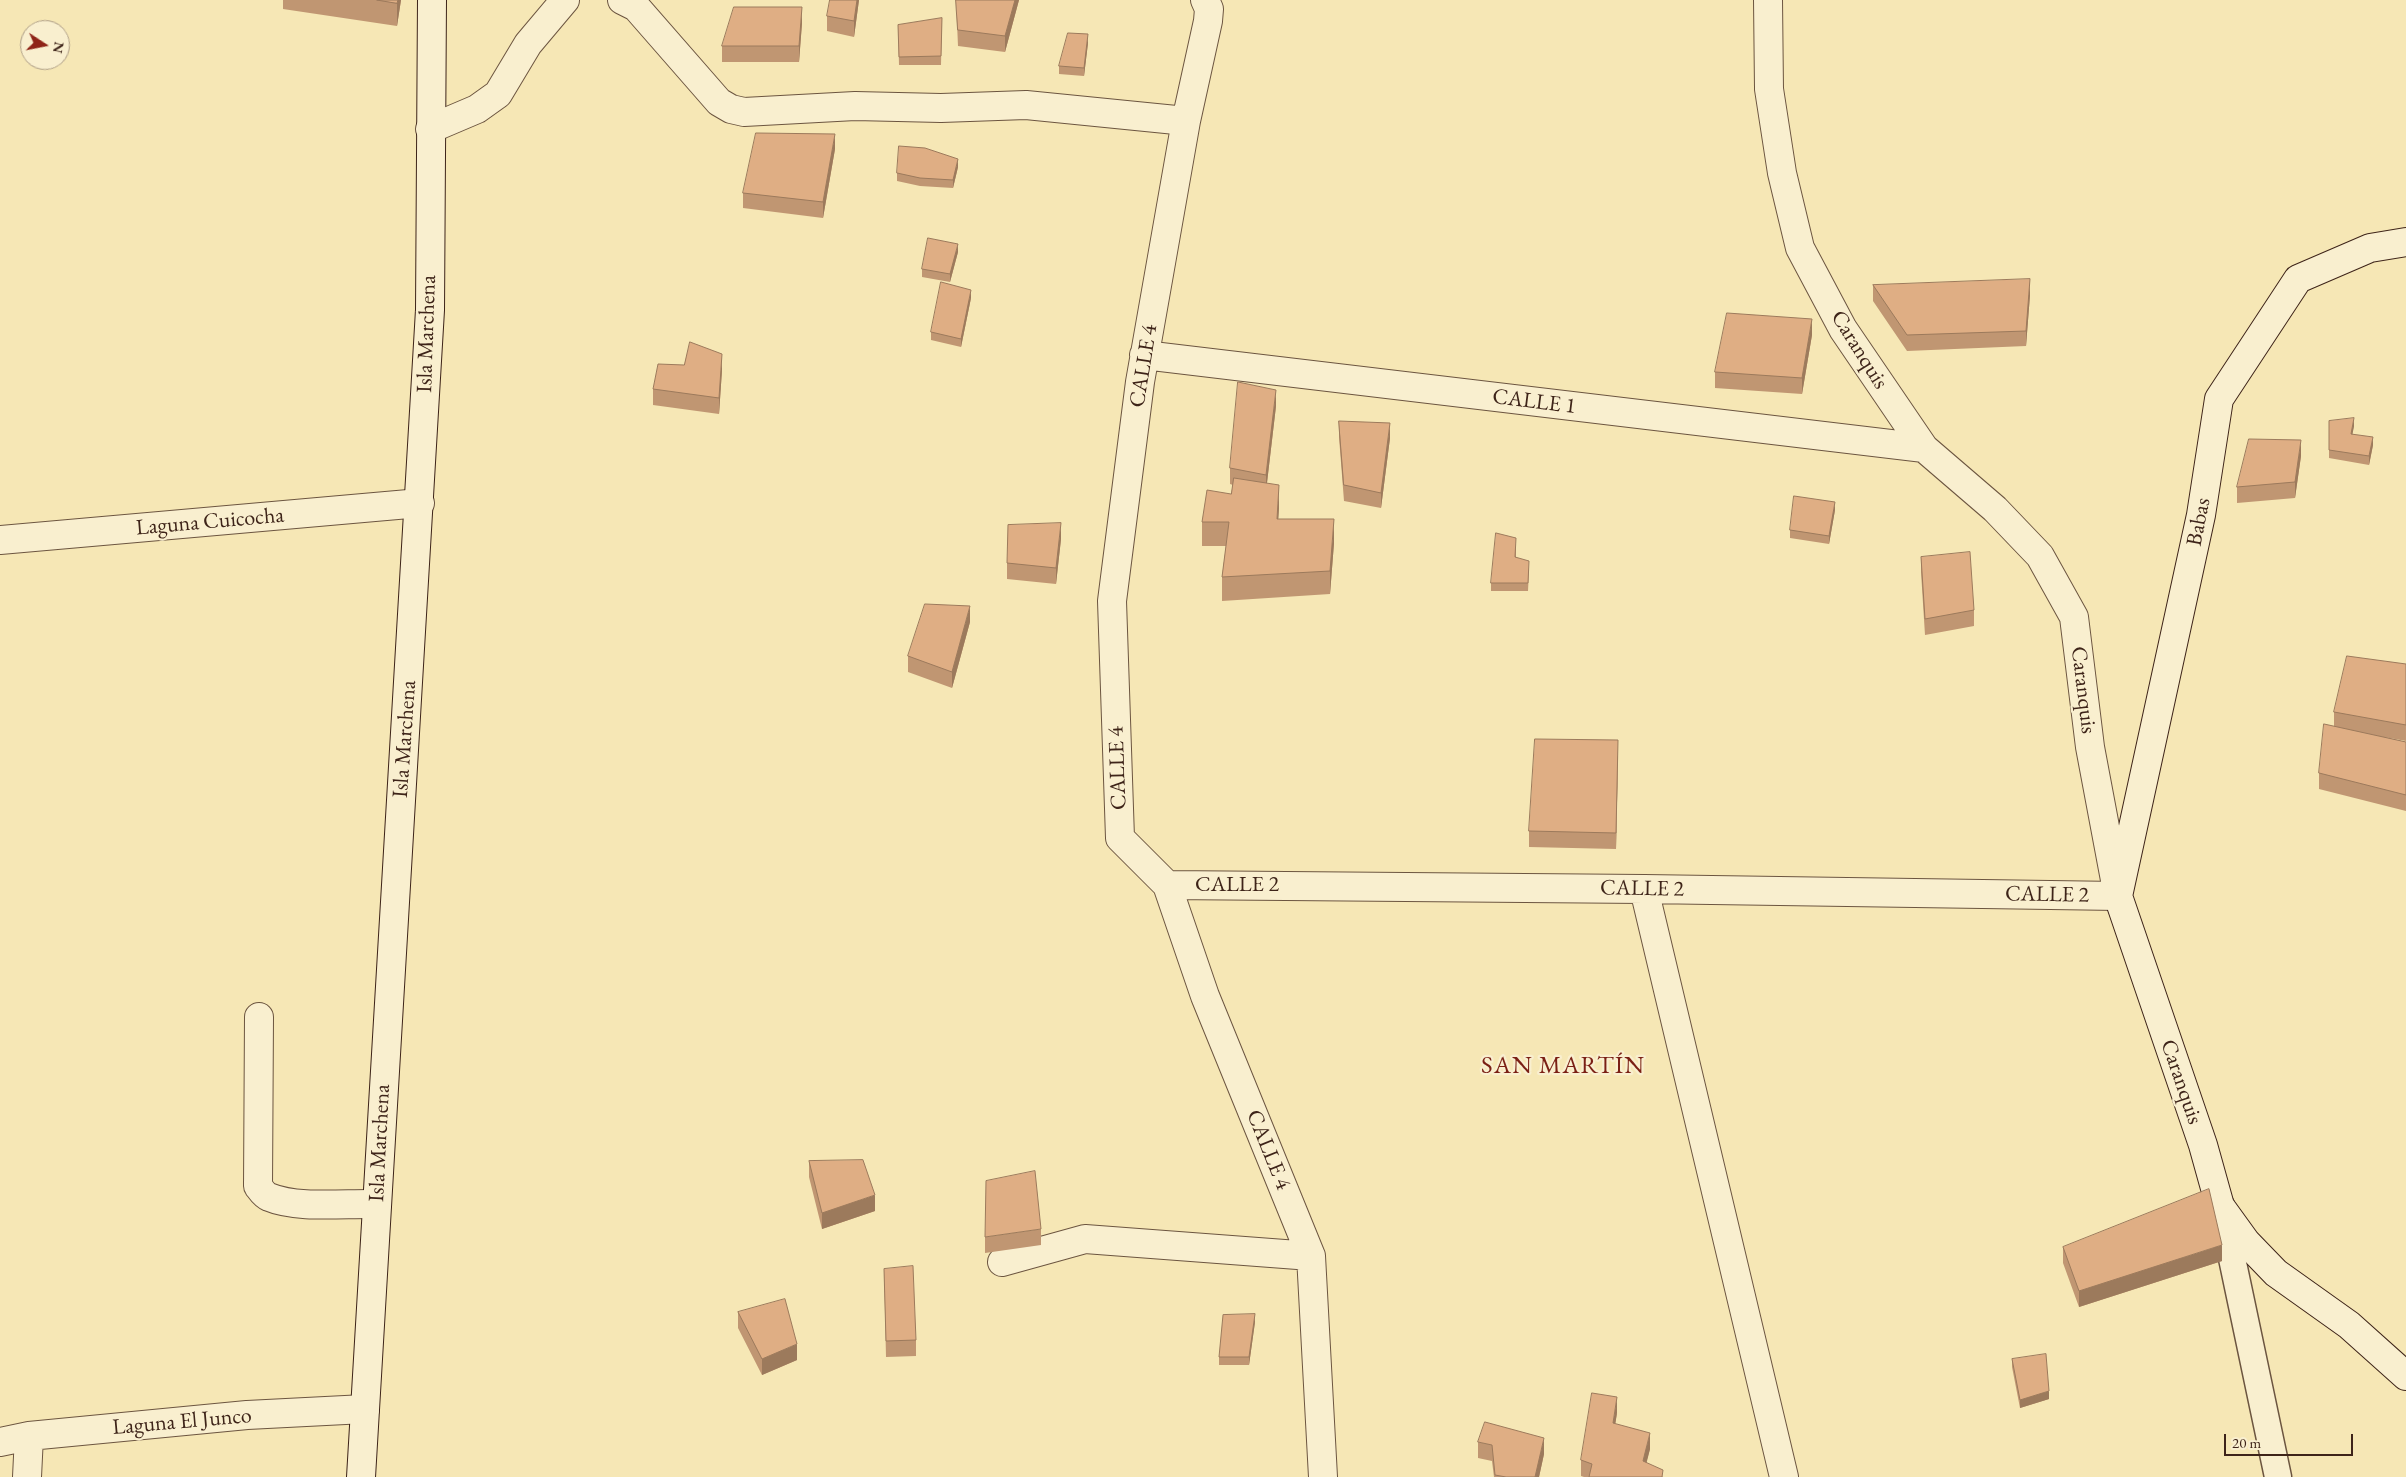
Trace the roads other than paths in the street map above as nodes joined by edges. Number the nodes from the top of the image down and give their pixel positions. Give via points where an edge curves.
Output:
1 (432, 0) edge
2 (565, 0) edge
3 (622, 0) edge
4 (1768, 0) edge
5 (1206, 11) edge
6 (1186, 121) junction
7 (430, 130) junction
8 (2406, 242) edge
9 (1144, 356) junction
10 (1924, 448) junction
11 (420, 503) junction
12 (0, 540) edge
13 (1167, 885) junction
14 (1644, 889) junction
15 (2118, 896) junction
16 (259, 1017) dead end
17 (377, 1204) junction
18 (2220, 1206) junction
19 (1311, 1256) junction
20 (1002, 1262) dead end
21 (2406, 1376) edge
22 (365, 1409) junction
23 (29, 1436) junction
24 (0, 1442) edge
25 (27, 1477) edge
26 (362, 1477) edge
27 (1323, 1477) edge
28 (1784, 1477) edge
29 (2278, 1477) edge

1 - 7 street, Isla Marchena
2 - 7 street via 528,44 498,94 477,109
3 - 6 street via 636,8 719,102 744,112 855,106 941,108 1026,105
4 - 10 street, Caranquis via 1769,89 1782,173 1800,248 1843,329
5 - 6 street, CALLE 4
6 - 9 street, CALLE 4
7 - 11 street, Isla Marchena via 430,310
8 - 15 street, Babas via 2370,248 2298,279 2219,400 2201,515
9 - 10 street, CALLE 1
9 - 13 street, CALLE 4 via 1112,601 1120,838
10 - 15 street, Caranquis via 1995,509 2040,556 2074,617 2090,747
11 - 12 street, Laguna Cuicocha
11 - 17 street, Isla Marchena
13 - 14 street, CALLE 2
13 - 19 street, CALLE 4 via 1206,996
14 - 15 street, CALLE 2
14 - 28 street
15 - 18 street, Caranquis
16 - 17 street via 258,1186 267,1196 280,1200
17 - 22 street, Isla Marchena
18 - 21 street, Caranquis via 2246,1242 2276,1273 2349,1325
18 - 29 lane
19 - 20 street via 1086,1239
19 - 27 street, CALLE 4
22 - 23 street, Laguna El Junco via 247,1415
22 - 26 street, Isla Marchena
23 - 24 street, Laguna El Junco
23 - 25 street

